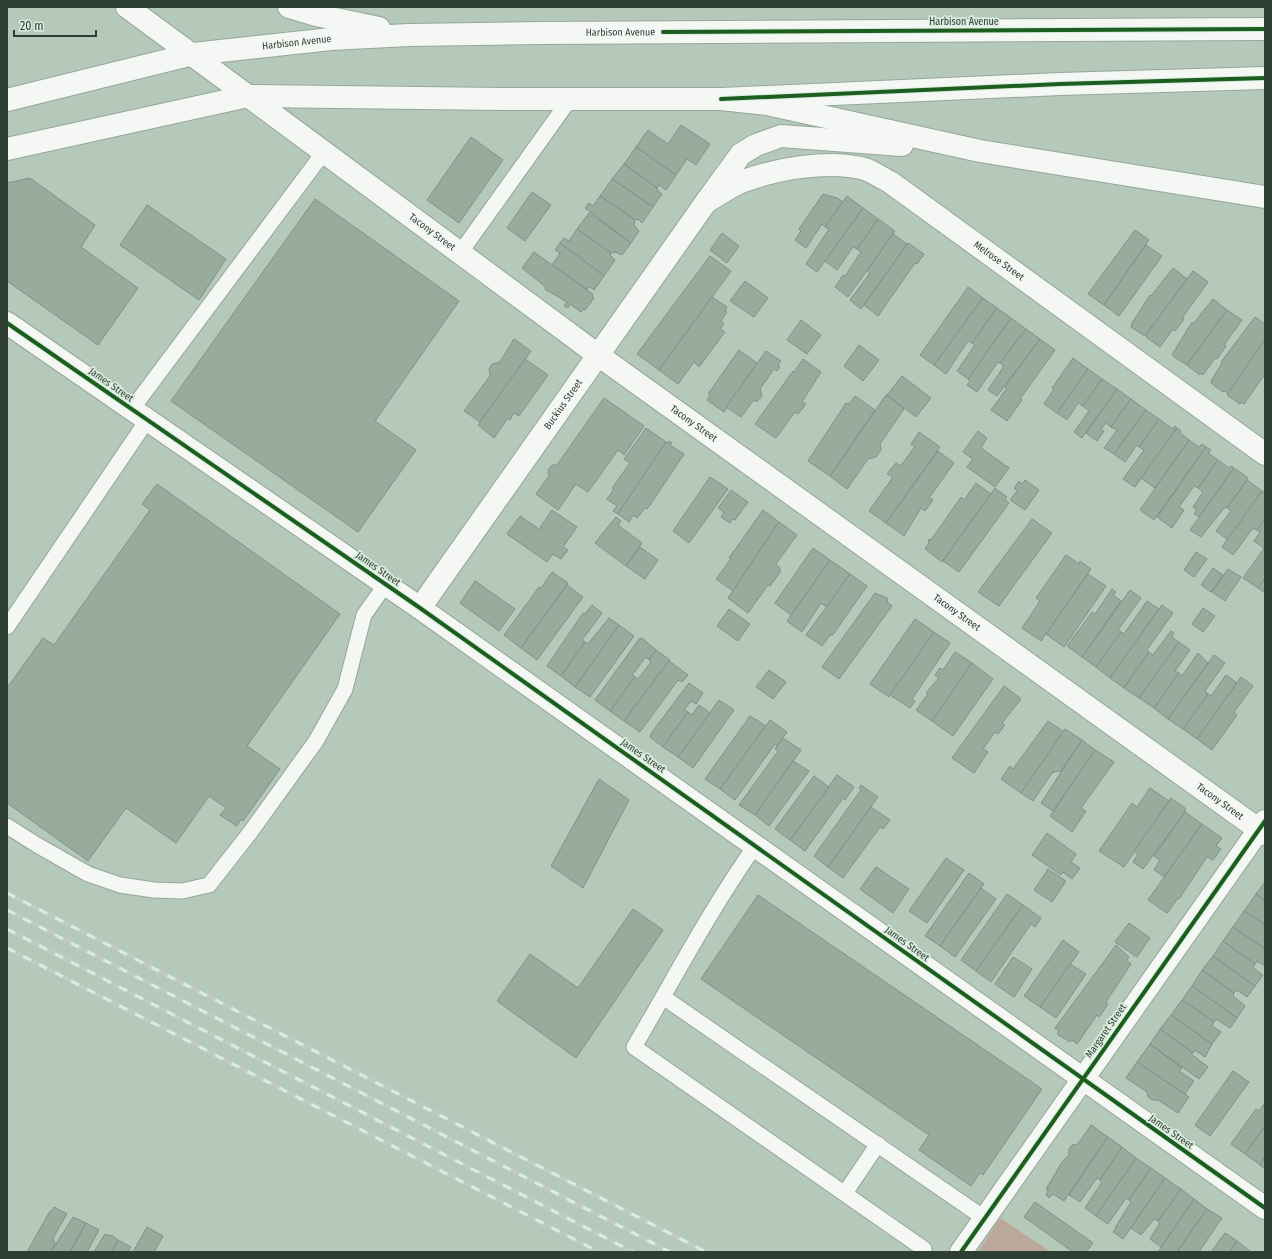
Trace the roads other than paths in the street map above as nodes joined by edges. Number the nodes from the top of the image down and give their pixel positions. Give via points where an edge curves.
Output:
1 (127, 7) edge
2 (289, 7) edge
3 (1265, 29) edge
4 (410, 35) junction
5 (193, 54) junction
6 (1265, 78) edge
7 (248, 96) junction
8 (570, 99) junction
9 (722, 99) junction
10 (7, 100) edge
11 (7, 149) edge
12 (980, 151) junction
13 (324, 152) junction
14 (1265, 197) edge
15 (706, 202) junction
16 (460, 253) junction
17 (7, 323) edge
18 (598, 355) junction
19 (140, 414) junction
20 (1265, 454) edge
21 (386, 584) junction
22 (420, 608) junction
23 (7, 627) edge
24 (7, 826) edge
25 (1263, 828) edge
26 (755, 846) junction
27 (663, 997) junction
28 (1082, 1079) junction
29 (878, 1144) junction
30 (845, 1193) junction
31 (1265, 1208) edge
32 (984, 1218) junction
33 (924, 1249) dead end
34 (961, 1252) edge

1 - 5 main road, Tacony Street
2 - 4 main road
3 - 4 main road, Harbison Avenue
4 - 5 main road, Harbison Avenue via 331,39
5 - 7 main road, Tacony Street
5 - 10 main road, Harbison Avenue
6 - 9 main road
7 - 8 main road
7 - 11 main road
7 - 13 main road, Tacony Street
8 - 9 main road
8 - 16 lane
9 - 12 main road via 767,104
12 - 14 main road
12 - 15 main road, Buckius Street via 781,136 756,145 741,154
13 - 16 main road, Tacony Street
13 - 19 lane
15 - 18 main road, Buckius Street
15 - 20 main road, Melrose Street via 740,183 787,170 836,166 866,170 890,182
16 - 18 main road, Tacony Street
17 - 19 main road, James Street
18 - 22 main road, Buckius Street
18 - 25 main road, Tacony Street
19 - 21 main road, James Street
19 - 23 lane
21 - 22 main road, James Street
21 - 24 lane via 364,615 345,689 316,741 209,885 182,891 120,885 88,874
22 - 26 main road, James Street
25 - 28 main road, Margaret Street
26 - 27 lane via 684,957
26 - 28 main road, James Street
27 - 29 lane
27 - 30 lane via 634,1047
28 - 31 main road, James Street
28 - 32 main road, Margaret Street
29 - 30 lane
29 - 32 lane
30 - 33 lane
32 - 34 main road, Margaret Street

